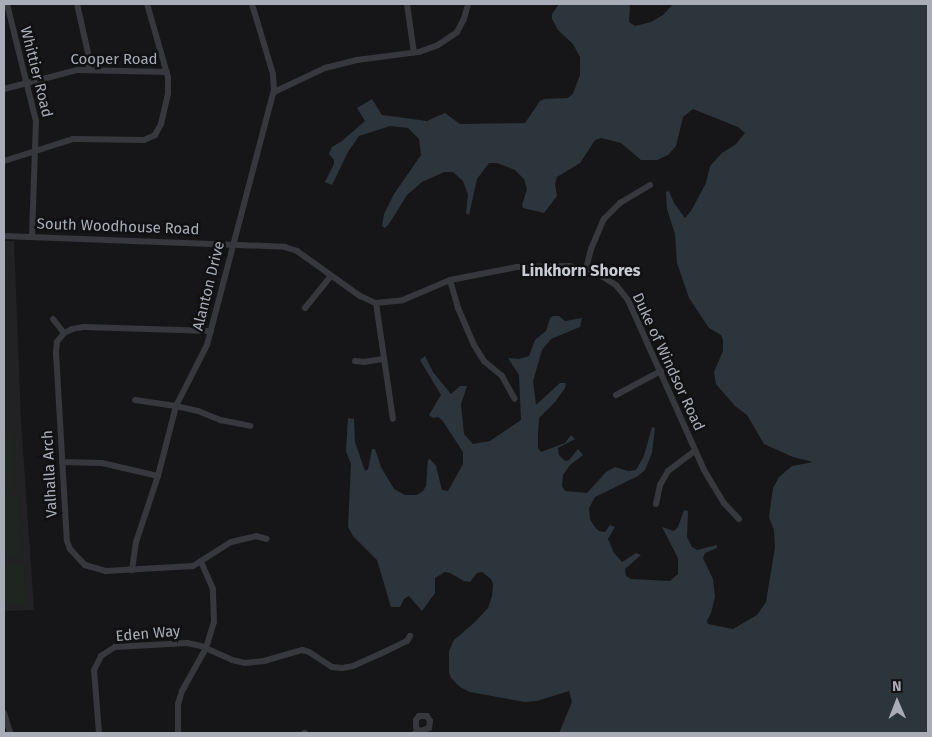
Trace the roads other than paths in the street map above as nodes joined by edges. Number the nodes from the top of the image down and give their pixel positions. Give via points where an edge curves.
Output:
1 (7, 4) edge
2 (76, 4) edge
3 (147, 4) edge
4 (252, 4) edge
5 (407, 4) edge
6 (468, 4) edge
7 (414, 52) junction
8 (89, 70) junction
9 (167, 72) junction
10 (27, 82) junction
11 (4, 88) edge
12 (274, 92) junction
13 (36, 151) junction
14 (4, 161) edge
15 (650, 185) dead end
16 (4, 236) edge
17 (32, 237) junction
18 (232, 243) junction
19 (586, 269) junction
20 (331, 276) junction
21 (450, 280) junction
22 (376, 302) junction
23 (305, 308) dead end
24 (53, 319) dead end
25 (211, 331) junction
26 (64, 333) junction
27 (384, 359) junction
28 (355, 361) dead end
29 (661, 371) junction
30 (616, 395) dead end
31 (515, 399) dead end
32 (135, 400) dead end
33 (176, 406) junction
34 (393, 419) dead end
35 (250, 426) dead end
36 (695, 451) junction
37 (62, 462) junction
38 (158, 476) junction
39 (656, 504) dead end
40 (739, 519) dead end
41 (267, 539) dead end
42 (201, 562) junction
43 (132, 570) junction
44 (410, 636) dead end
45 (206, 648) junction
46 (4, 713) edge
47 (417, 732) edge
48 (10, 733) edge
49 (99, 733) edge
50 (178, 733) edge

1 - 10 street, Whittier Road
2 - 8 street
3 - 9 street
4 - 12 street, Alanton Drive via 273,74
5 - 7 street
6 - 7 street via 464,19 454,34 438,45
7 - 12 street via 325,68
8 - 9 street, Cooper Road
8 - 10 street, Cooper Road via 68,71
9 - 13 street via 168,93 161,124 151,138 73,139
10 - 11 street, Cooper Road
10 - 13 street, Whittier Road via 36,121
12 - 18 street, Alanton Drive
13 - 14 street
13 - 17 street, Whittier Road
15 - 19 street via 620,203 604,219
16 - 17 street, South Woodhouse Road
17 - 18 street, South Woodhouse Road
18 - 20 street, Duke of Windsor Road via 291,248
18 - 25 street, Alanton Drive
19 - 21 street, Duke of Windsor Road via 534,266
19 - 29 street, Duke of Windsor Road via 610,280 625,295
20 - 22 street, Duke of Windsor Road via 360,296
20 - 23 street
21 - 22 street, Duke of Windsor Road via 403,300
21 - 31 street via 474,345 505,380
22 - 27 street
24 - 26 street
25 - 26 street via 84,327
25 - 33 street, Alanton Drive via 201,360
26 - 37 street, Valhalla Arch via 57,342 56,352
27 - 28 street
27 - 34 street
29 - 30 street
29 - 36 street, Duke of Windsor Road
32 - 33 street
33 - 35 street
33 - 38 street, Alanton Drive
36 - 39 street via 668,472 660,485
36 - 40 street, Duke of Windsor Road via 717,493
37 - 38 street via 102,463
37 - 43 street, Valhalla Arch via 65,530 70,549 93,569
38 - 43 street, Alanton Drive via 136,542
41 - 42 street, Valhalla Arch via 256,536 231,542
42 - 43 street, Valhalla Arch via 185,567
42 - 45 street via 212,589 214,605 214,622
44 - 45 street, Eden Way via 407,641 380,654 342,668 332,667 305,651 245,663
45 - 49 street, Eden Way via 178,642 121,646 107,651 98,660 94,674
45 - 50 street via 182,691 178,704
46 - 48 street
47 - 47 street via 417,718 424,715 430,721 427,729

